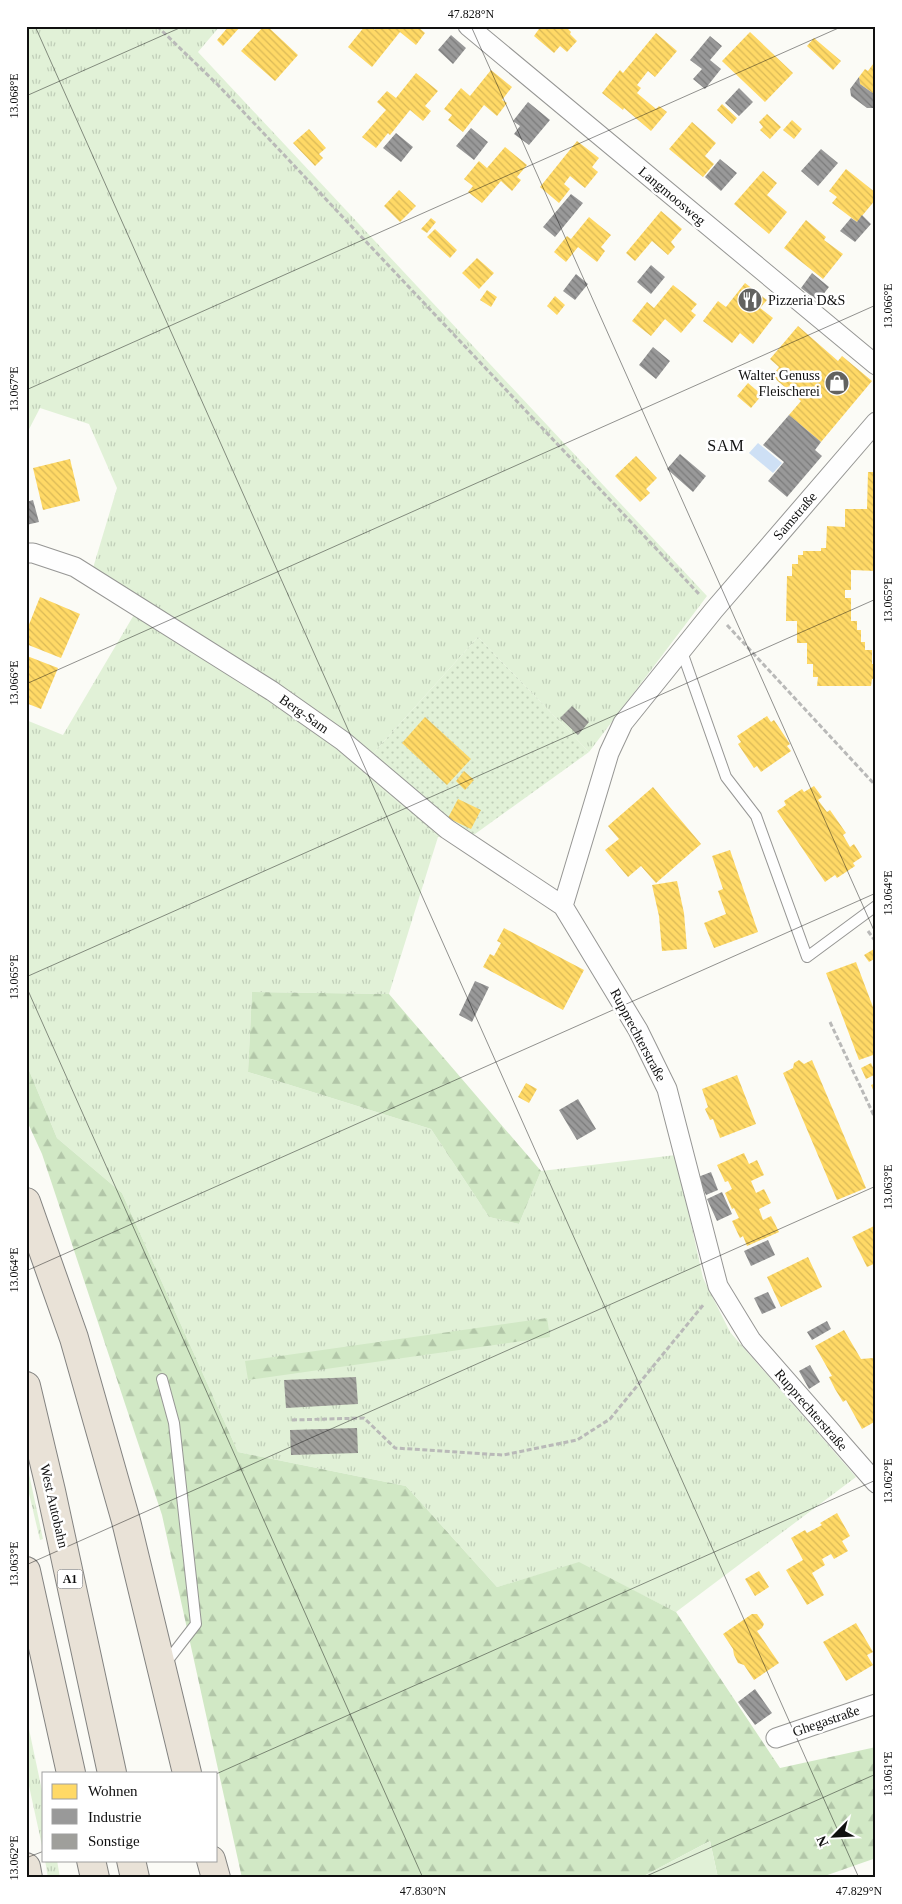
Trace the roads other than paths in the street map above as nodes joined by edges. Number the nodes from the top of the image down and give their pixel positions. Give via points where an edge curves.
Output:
1 (468, 26) edge
2 (874, 361) edge
3 (876, 422) edge
4 (26, 553) edge
5 (681, 649) junction
6 (563, 906) junction
7 (876, 906) edge
8 (26, 1202) edge
9 (162, 1379) dead end
10 (26, 1386) edge
11 (876, 1483) edge
12 (26, 1571) edge
13 (161, 1669) junction
14 (876, 1704) edge
15 (776, 1738) dead end
16 (71, 1772) edge
17 (112, 1772) edge
18 (186, 1772) edge
19 (91, 1862) edge
20 (212, 1862) edge
21 (26, 1867) edge
22 (28, 1878) edge
23 (95, 1878) edge
24 (216, 1878) edge

1 - 2 street, Langmoosweg
3 - 5 street, Samstraße
4 - 6 street, Berg-Sam via 75,567 272,691 343,741 447,829
5 - 6 street via 622,723 609,754
5 - 7 lane via 726,777 756,816 807,957
6 - 11 street, Rupprechterstraße via 638,1030 667,1089 718,1286 751,1340
8 - 13 highway via 74,1338 126,1521
9 - 13 lane via 174,1423 196,1624
10 - 17 highway, West Autobahn / A1
12 - 16 highway
13 - 18 highway
14 - 15 street, Ghegastraße
19 - 23 highway
20 - 24 highway
21 - 22 highway

